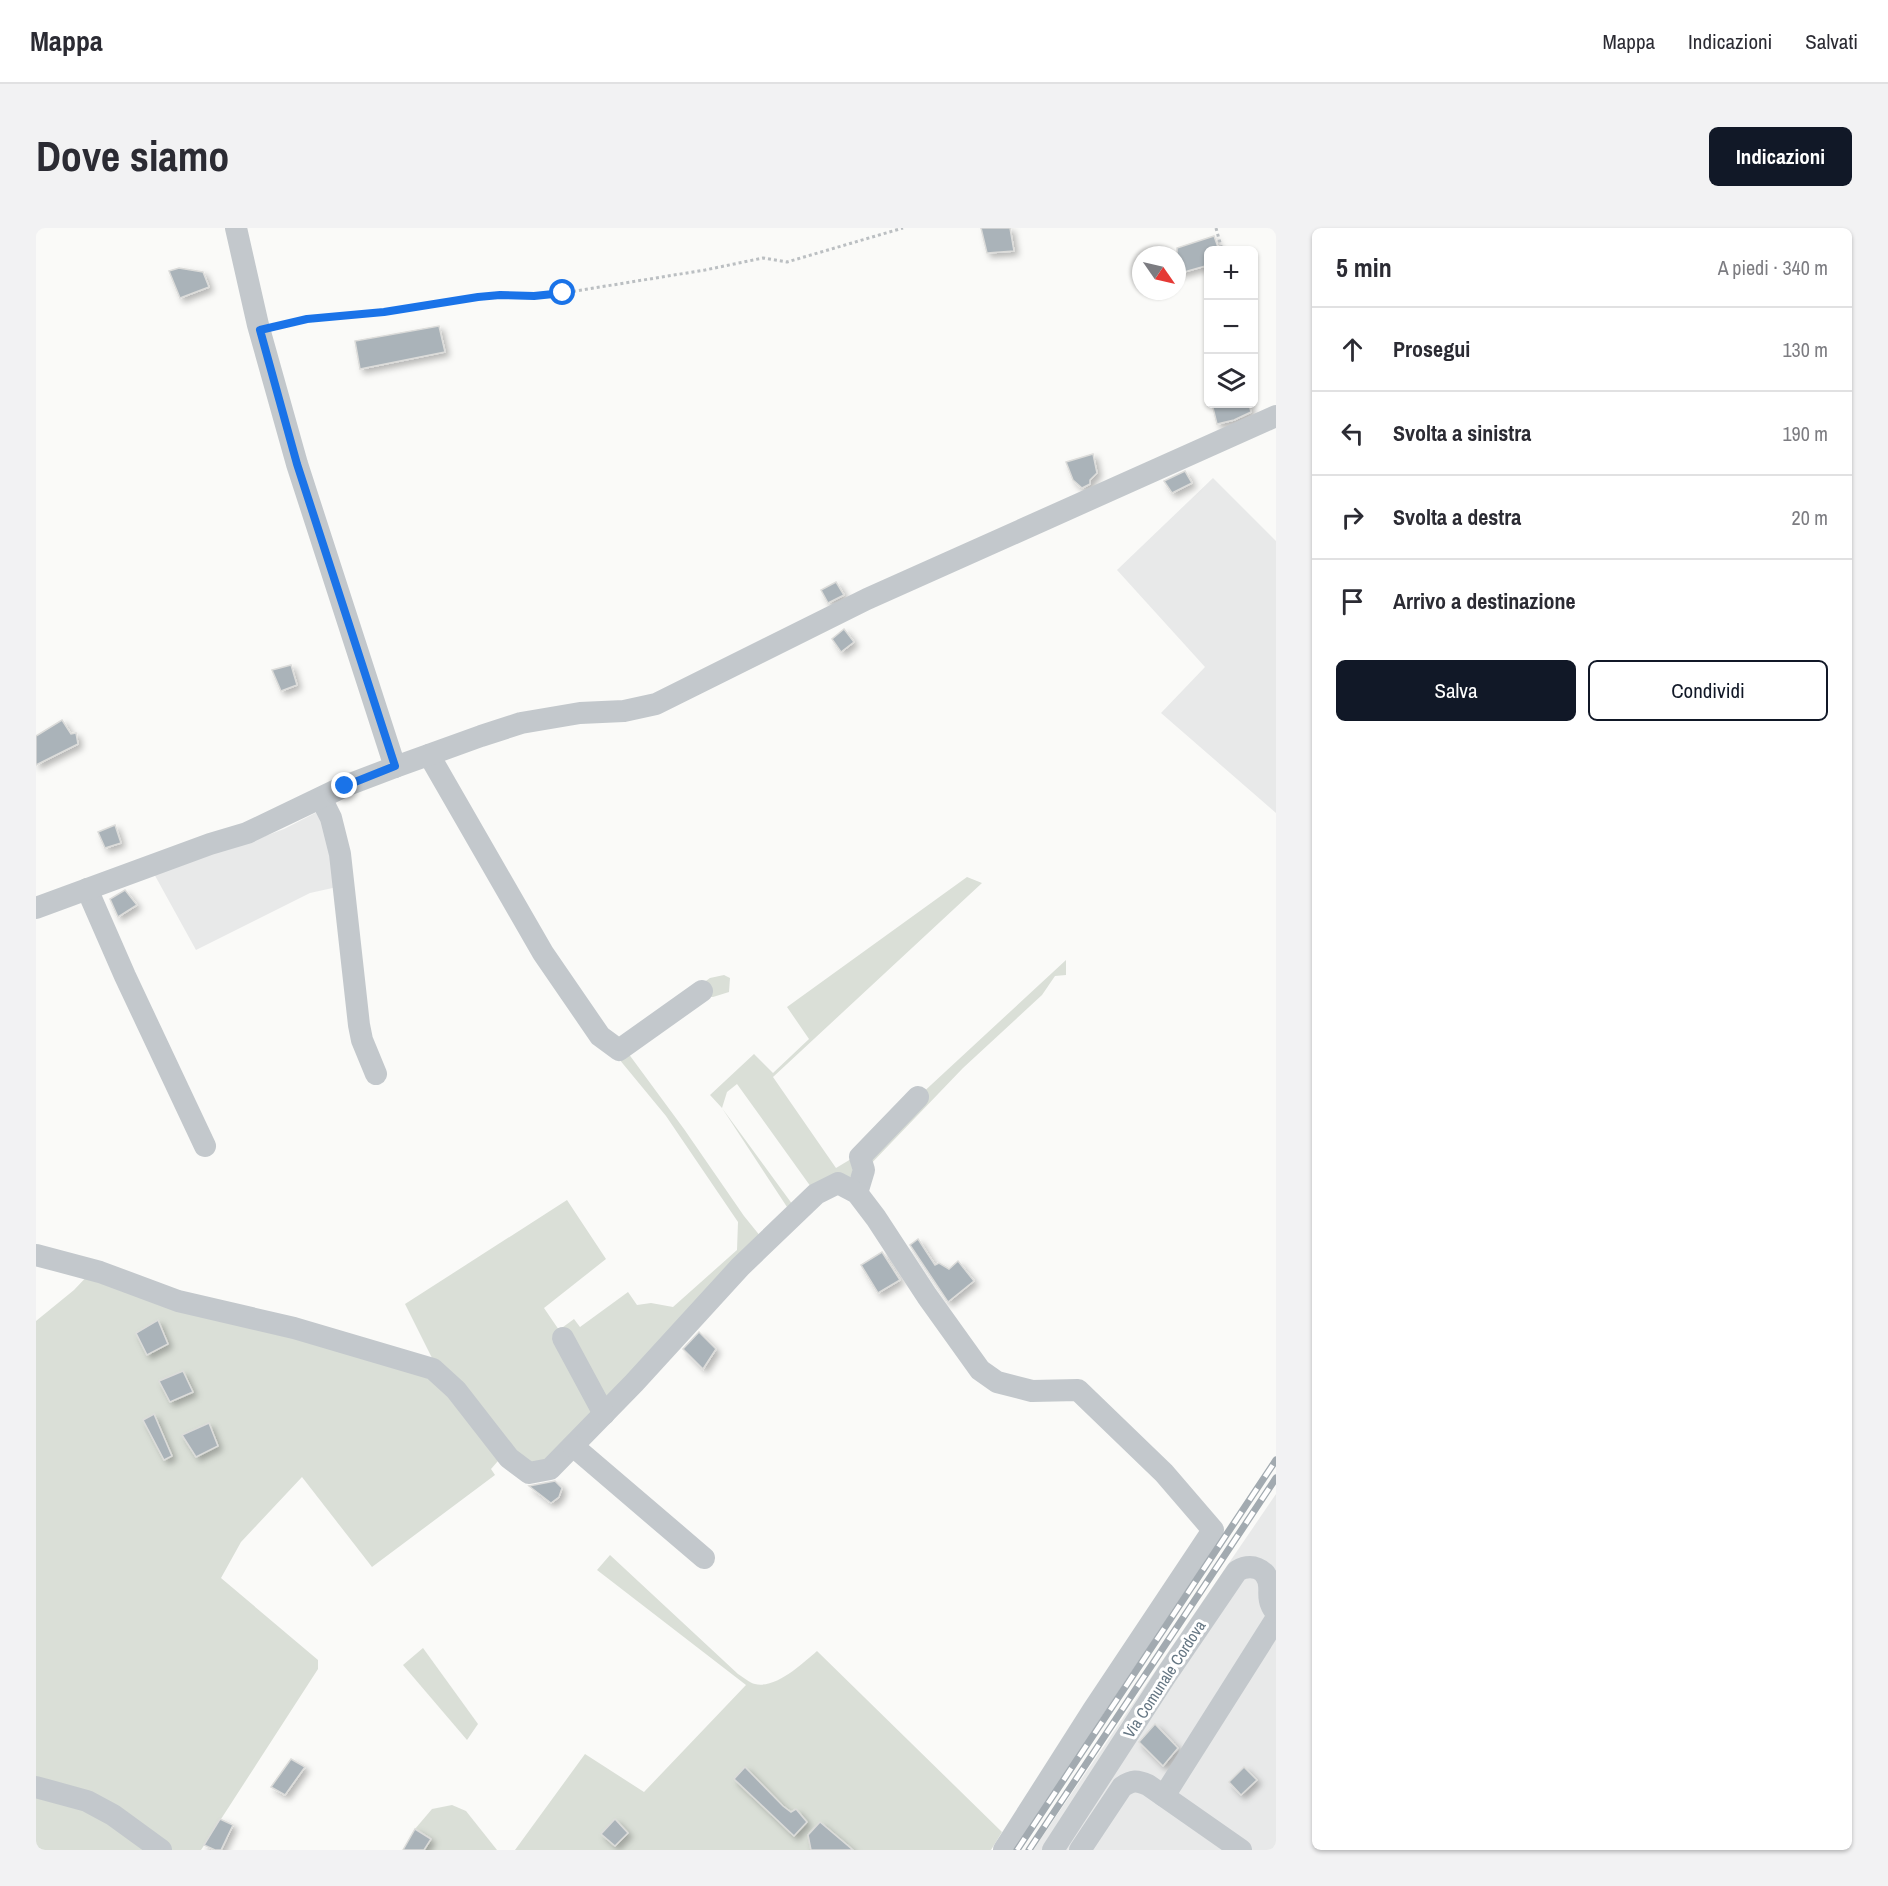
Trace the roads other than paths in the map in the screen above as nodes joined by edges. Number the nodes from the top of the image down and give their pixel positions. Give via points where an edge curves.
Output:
1 (236, 228) edge
2 (1276, 416) edge
3 (429, 755) junction
4 (395, 766) junction
5 (321, 798) junction
6 (87, 889) junction
7 (36, 908) edge
8 (702, 991) dead end
9 (376, 1074) dead end
10 (918, 1097) dead end
11 (205, 1146) dead end
12 (857, 1193) junction
13 (36, 1255) edge
14 (563, 1338) dead end
15 (604, 1414) junction
16 (573, 1446) junction
17 (704, 1558) dead end
18 (1276, 1612) edge
19 (1276, 1620) edge
20 (36, 1788) edge
21 (1164, 1796) junction
22 (161, 1850) edge
23 (1004, 1850) edge
24 (1053, 1850) edge
25 (1080, 1850) edge
26 (1241, 1850) edge

1 - 4 street via 297,464
2 - 3 street via 867,599 656,704 521,723
3 - 4 street
3 - 8 street via 543,953 600,1036 619,1050
4 - 5 street
5 - 6 street via 247,833
5 - 9 street via 331,818 340,854 362,1040
6 - 7 street
6 - 11 street
10 - 12 street via 860,1156 864,1170
12 - 15 street via 837,1183 816,1194 740,1267
12 - 23 street via 980,1370 997,1382 1032,1391 1078,1390 1164,1473 1213,1530
13 - 16 street via 100,1272 178,1301 294,1328 433,1369 456,1390 509,1458 529,1473 550,1470
14 - 15 street
15 - 16 street
16 - 17 street
18 - 24 street, Via Comunale Cordova via 1265,1573 1255,1567 1237,1571
19 - 21 street
20 - 22 street via 87,1801
21 - 25 street via 1139,1781 1122,1787
21 - 26 street

